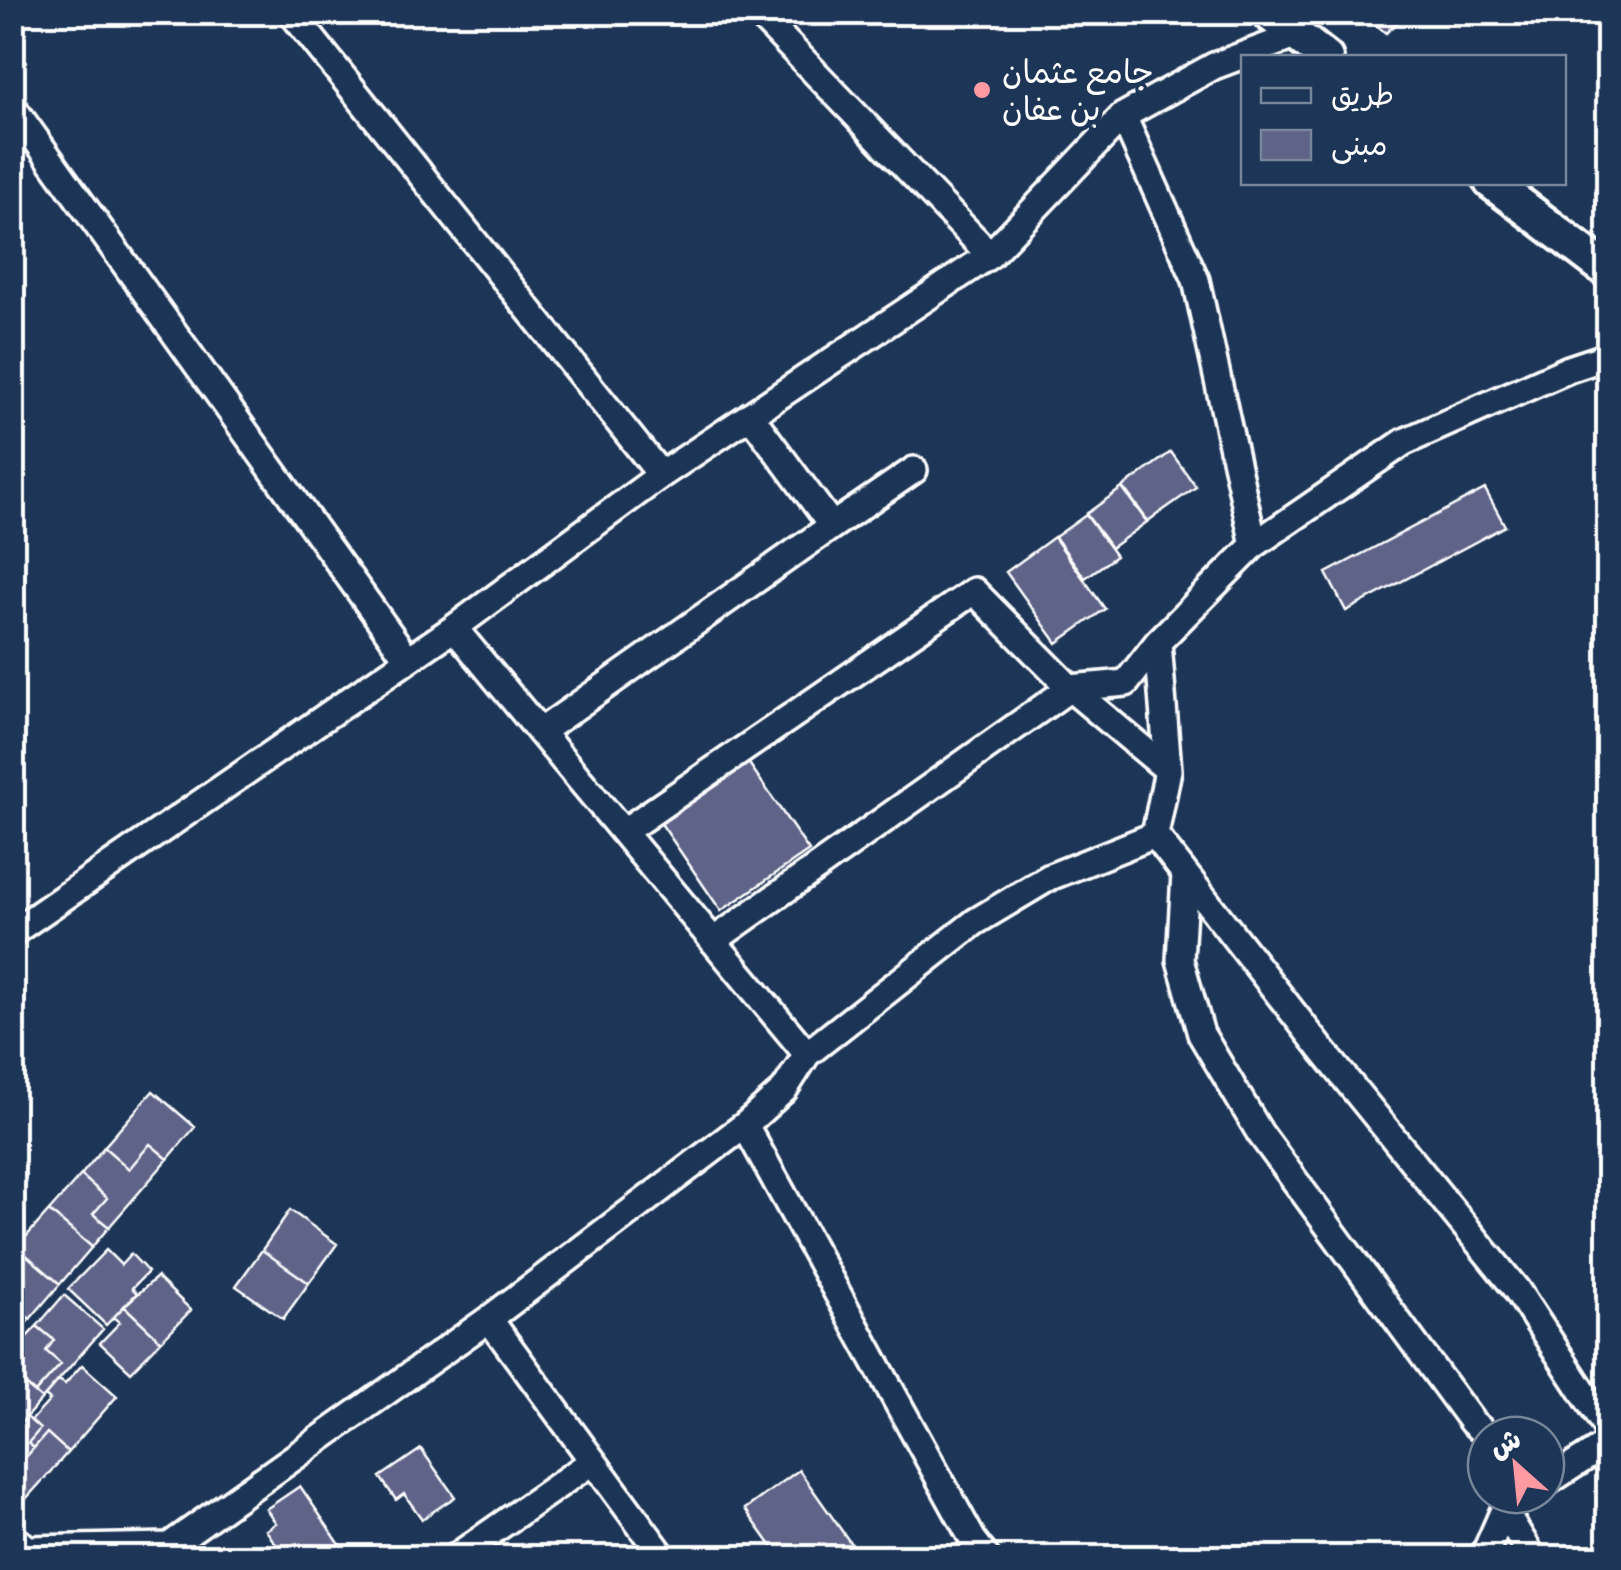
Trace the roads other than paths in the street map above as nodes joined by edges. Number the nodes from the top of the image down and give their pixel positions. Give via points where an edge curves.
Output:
1 (291, 12) edge
2 (757, 12) edge
3 (1266, 12) edge
4 (1297, 36) junction
5 (1244, 55) edge
6 (1322, 55) edge
7 (1241, 56) edge
8 (12, 106) edge
9 (1123, 116) junction
10 (1495, 185) edge
11 (990, 254) junction
12 (1608, 271) edge
13 (1608, 356) edge
14 (750, 415) junction
15 (914, 470) dead end
16 (662, 475) junction
17 (832, 526) junction
18 (1254, 545) junction
19 (454, 628) junction
20 (1158, 642) junction
21 (407, 658) junction
22 (1070, 688) junction
23 (540, 732) junction
24 (1168, 770) junction
25 (622, 832) junction
26 (1155, 835) junction
27 (1185, 874) junction
28 (14, 930) edge
29 (713, 941) junction
30 (806, 1054) junction
31 (745, 1125) junction
32 (489, 1319) junction
33 (1467, 1415) edge
34 (1608, 1430) edge
35 (1608, 1443) edge
36 (593, 1461) junction
37 (1566, 1470) edge
38 (1502, 1515) edge
39 (1507, 1515) edge
40 (18, 1546) edge
41 (174, 1552) edge
42 (971, 1552) edge
43 (454, 1558) edge
44 (664, 1558) edge
45 (1483, 1558) edge
46 (1533, 1558) edge

1 - 16 street
2 - 11 street
3 - 4 street
4 - 5 street
4 - 6 street
7 - 9 street
8 - 21 street
9 - 11 street
9 - 18 street via 1196,280
10 - 12 street
11 - 14 street
13 - 18 street via 1404,442
14 - 16 street
14 - 17 street
15 - 17 street
16 - 19 street
17 - 23 street
18 - 20 street
19 - 21 street
19 - 23 street
20 - 22 street via 1126,684
20 - 24 street
21 - 28 street
22 - 24 street
22 - 25 street via 974,591
22 - 29 street
23 - 25 street
24 - 26 street
25 - 29 street
26 - 27 street
26 - 30 street via 1050,877 975,922
27 - 33 street via 1180,960 1200,1034 1260,1134
27 - 34 street via 1516,1289
29 - 30 street
30 - 31 street via 784,1090
31 - 32 street
31 - 42 street
32 - 36 street
32 - 41 street
35 - 37 street
36 - 43 street
36 - 44 street
38 - 45 street
39 - 46 street
40 - 41 street

